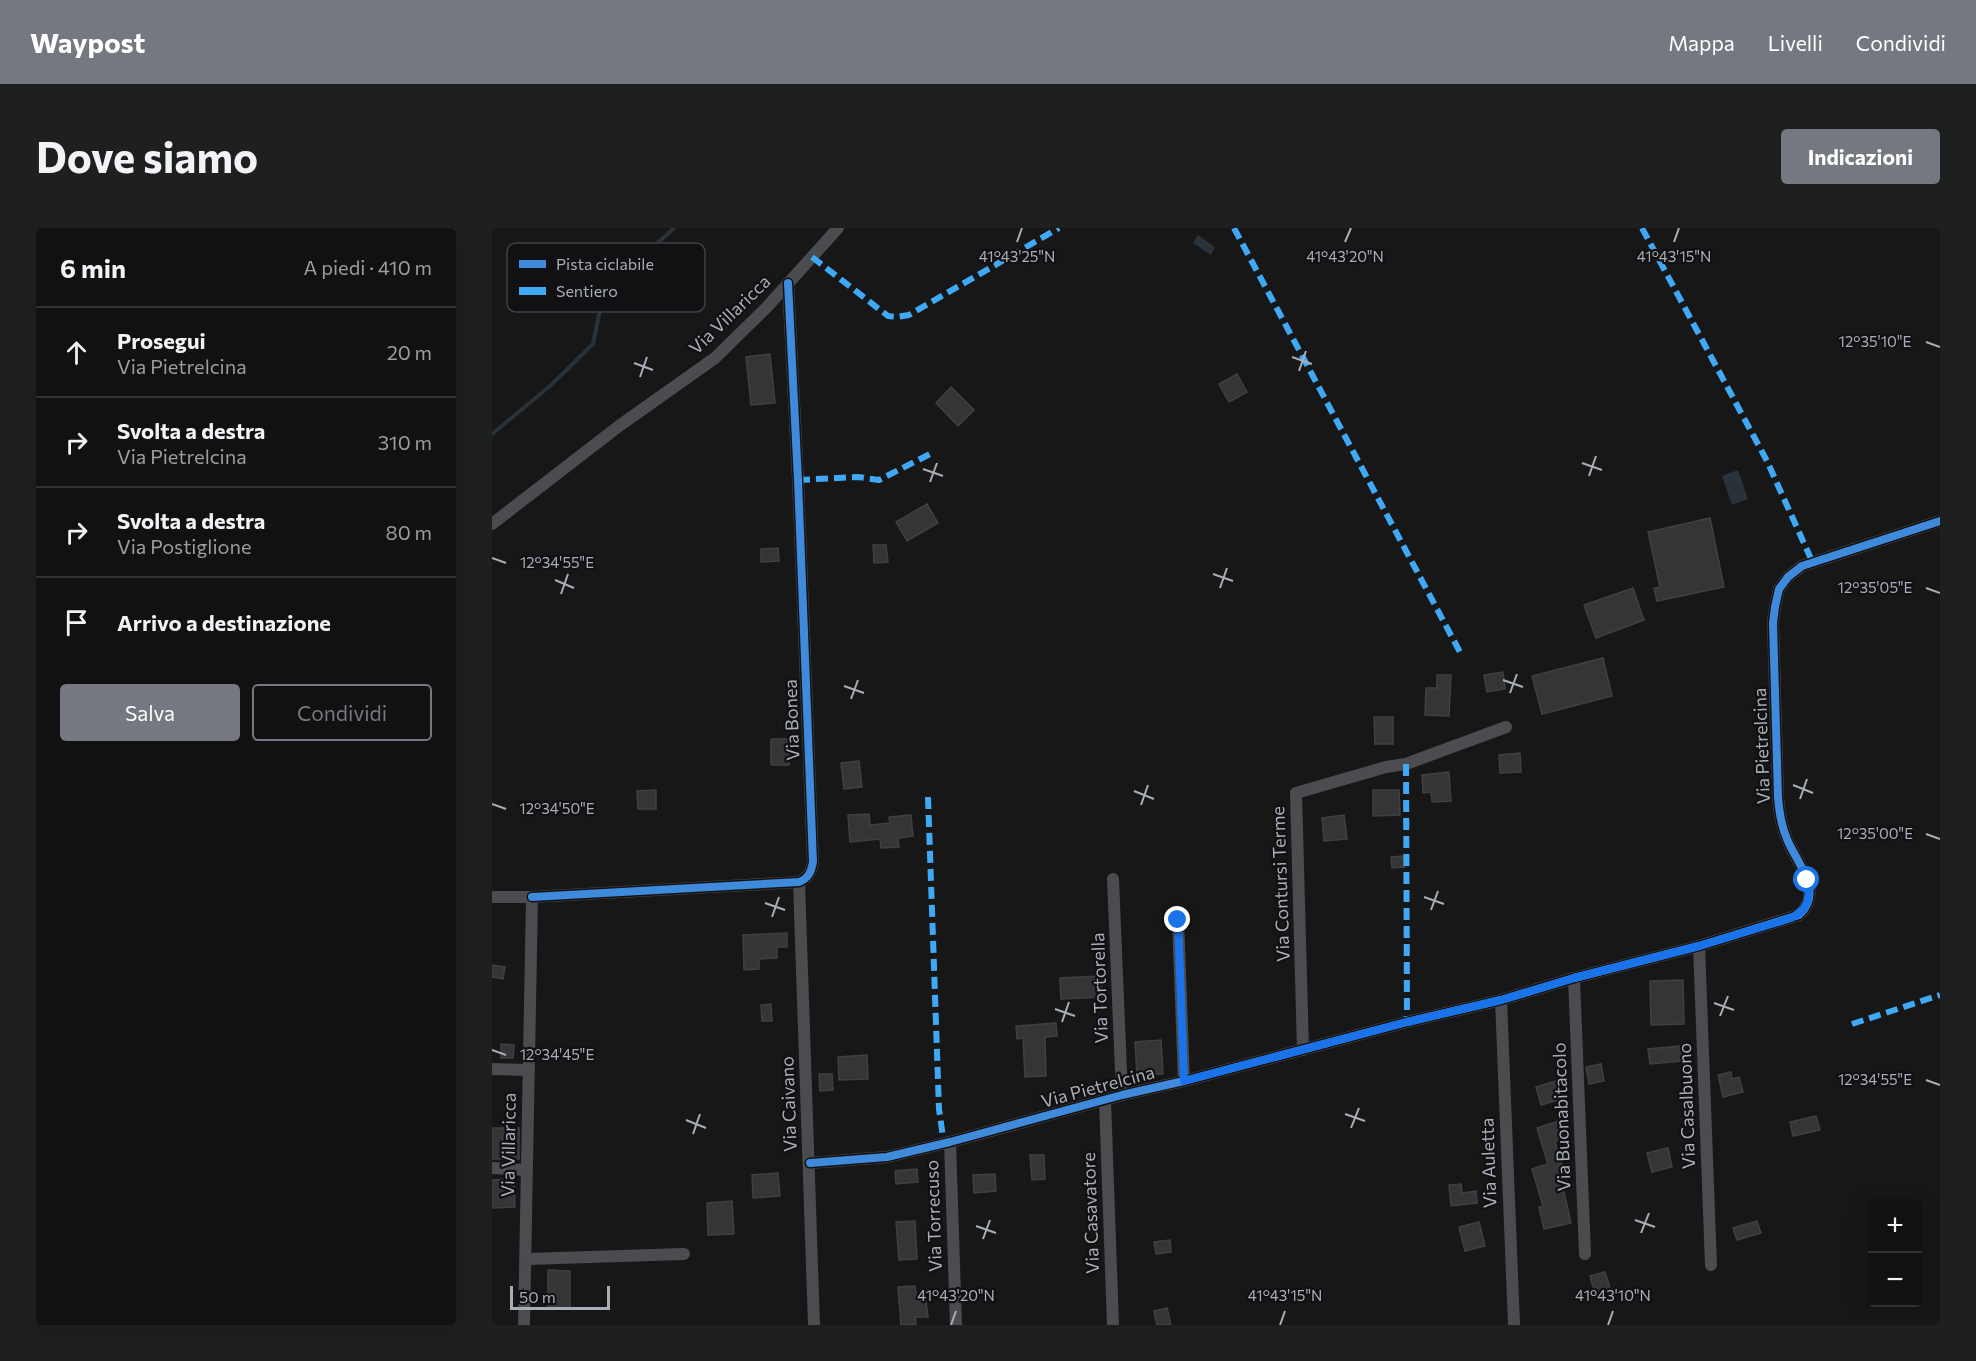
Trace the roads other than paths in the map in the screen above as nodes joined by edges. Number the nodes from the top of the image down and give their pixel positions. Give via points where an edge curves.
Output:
1 (838, 228) edge
2 (788, 283) junction
3 (1940, 521) edge
4 (492, 524) edge
5 (1506, 727) dead end
6 (1113, 879) dead end
7 (799, 882) junction
8 (492, 897) edge
9 (532, 897) junction
10 (1178, 920) dead end
11 (1699, 946) junction
12 (1574, 978) junction
13 (1501, 1000) junction
14 (1304, 1050) junction
15 (492, 1069) edge
16 (529, 1070) junction
17 (1184, 1081) junction
18 (1122, 1095) junction
19 (1106, 1100) junction
20 (950, 1142) junction
21 (810, 1163) junction
22 (492, 1168) edge
23 (526, 1170) junction
24 (684, 1254) dead end
25 (1585, 1254) dead end
26 (527, 1259) junction
27 (1711, 1265) dead end
28 (524, 1325) edge
29 (814, 1325) edge
30 (956, 1325) edge
31 (1113, 1325) edge
32 (1514, 1325) edge

1 - 2 street, Via Villaricca
2 - 4 street, Via Villaricca via 715,358
2 - 7 street, Via Bonea via 813,862 809,875
3 - 11 street, Via Pietrelcina via 1812,561 1788,577 1779,589 1773,623 1779,808 1787,839 1807,880 1809,900 1805,909 1791,918
5 - 14 street, Via Contursi Terme via 1406,764 1296,793
6 - 18 street, Via Tortorella
7 - 9 street
7 - 21 street, Via Caivano
8 - 9 street
9 - 16 street, Via Villaricca
10 - 17 street
11 - 12 street, Via Pietrelcina
11 - 27 street, Via Casalbuono
12 - 13 street, Via Pietrelcina
12 - 25 street, Via Buonabitacolo
13 - 14 street, Via Pietrelcina
13 - 32 street, Via Auletta
14 - 17 street, Via Pietrelcina
15 - 16 street
16 - 23 street, Via Villaricca
17 - 18 street, Via Pietrelcina
18 - 19 street, Via Pietrelcina
19 - 20 street, Via Pietrelcina
19 - 31 street, Via Casavatore
20 - 21 street, Via Pietrelcina via 887,1157
20 - 30 street, Via Torrecuso
21 - 29 street, Via Caivano
22 - 23 street
23 - 26 street, Via Villaricca
24 - 26 street
26 - 28 street, Via Villaricca

